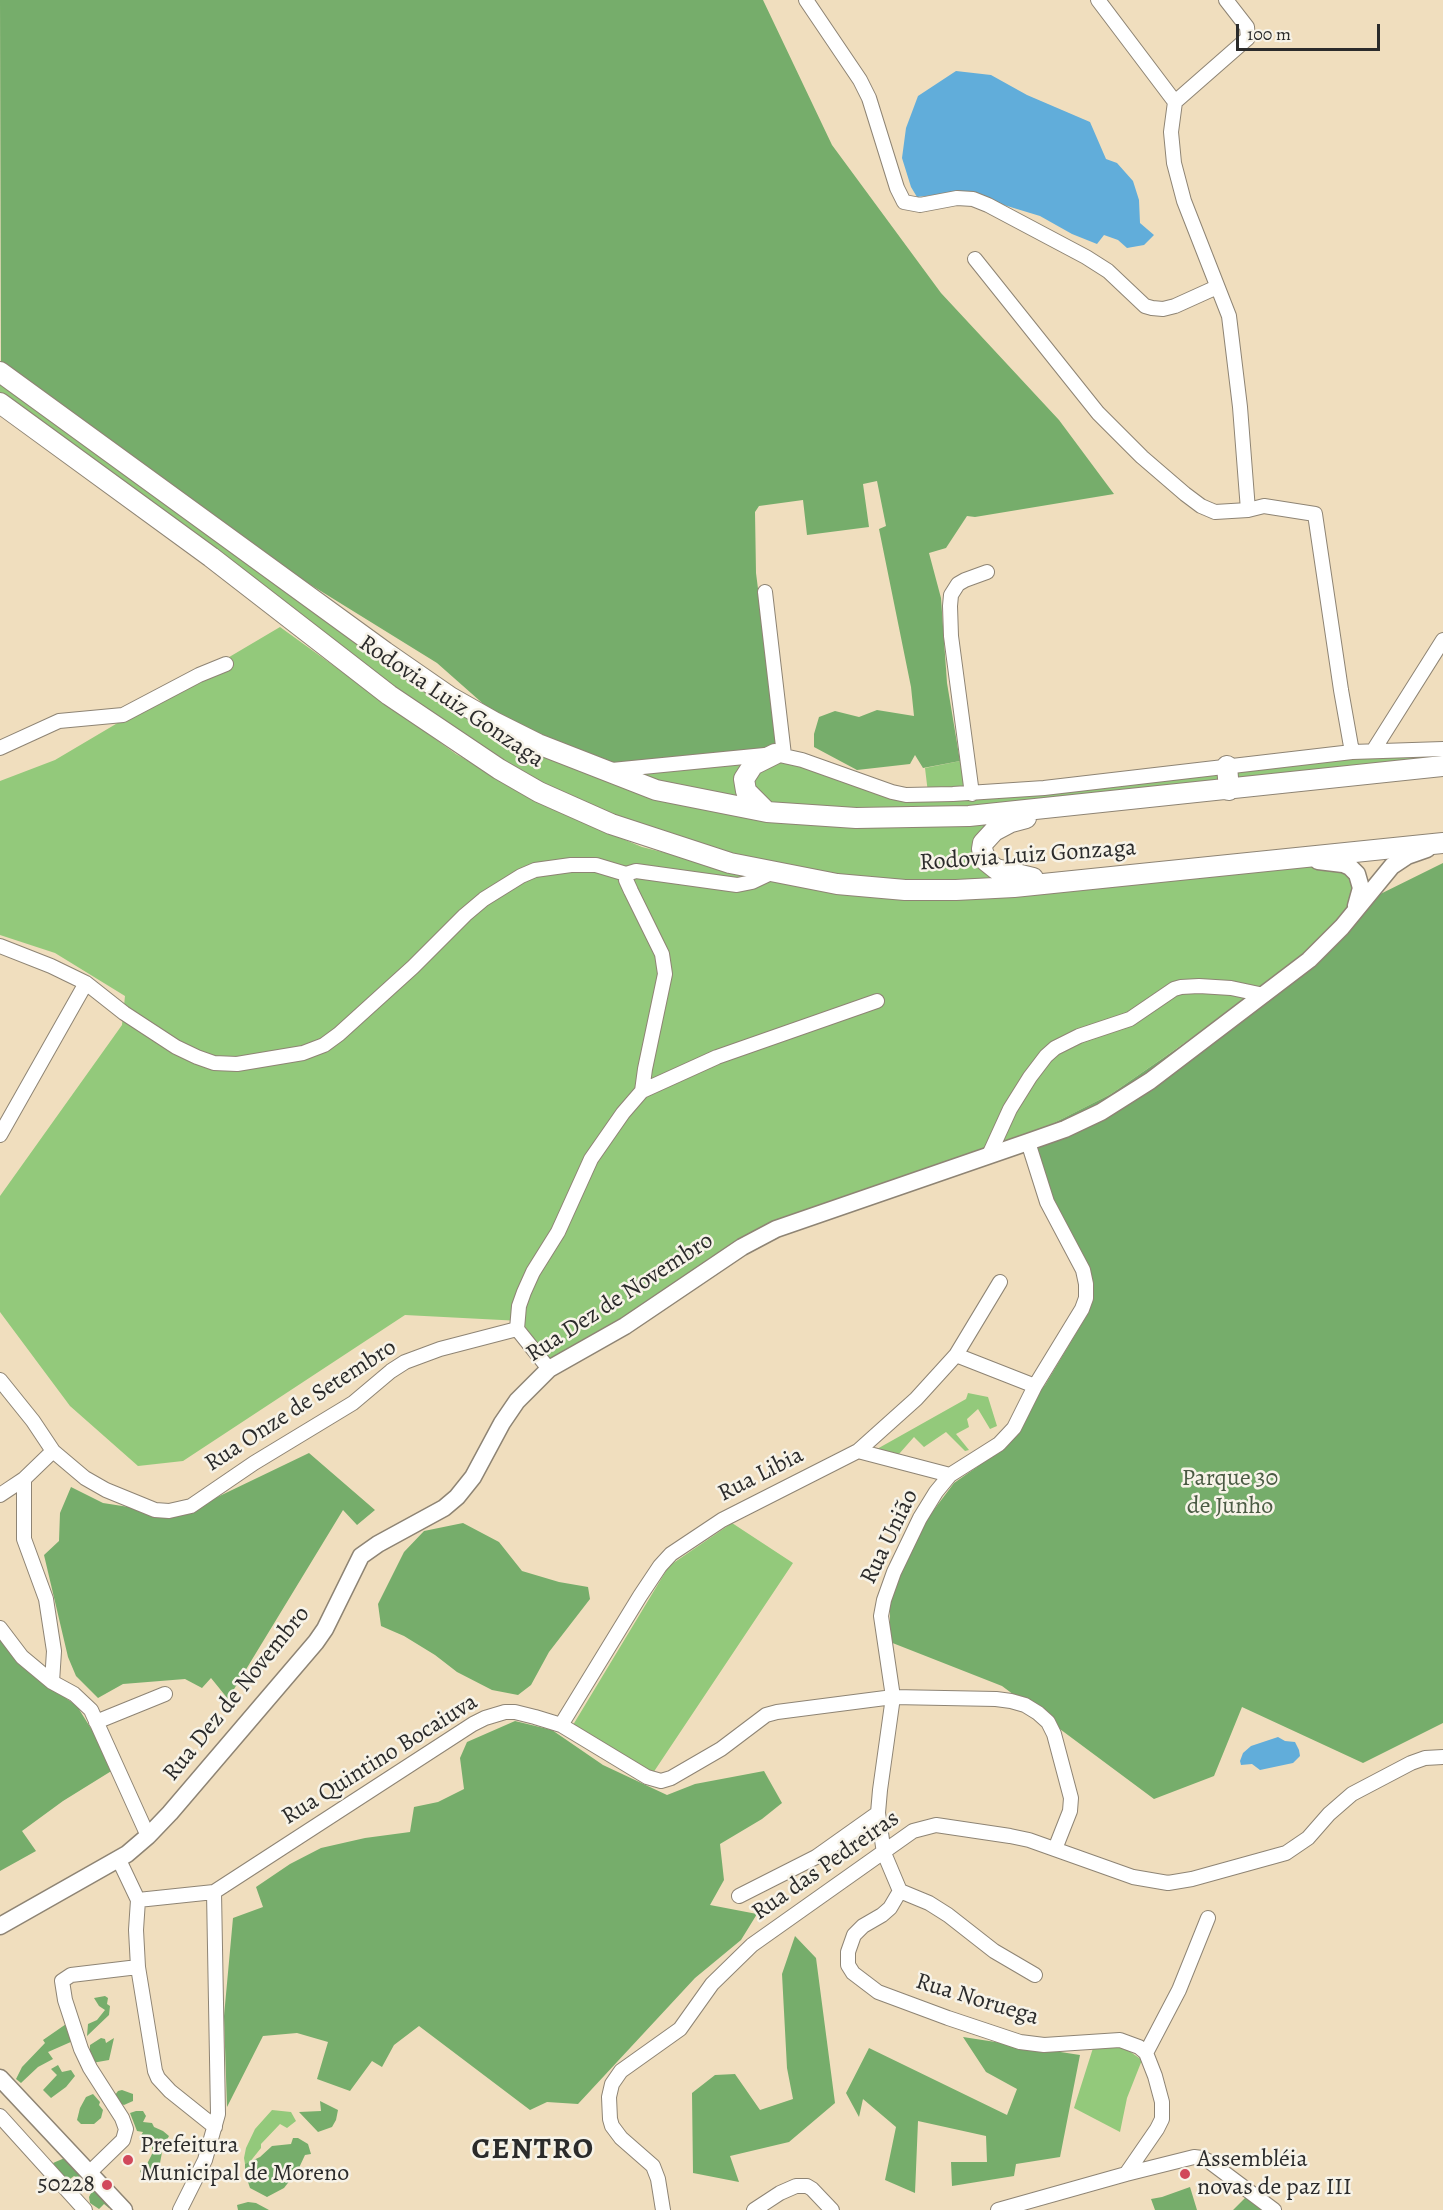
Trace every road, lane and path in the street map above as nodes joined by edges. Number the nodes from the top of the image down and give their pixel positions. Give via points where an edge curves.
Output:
1 (806, 0) edge
2 (1098, 0) edge
3 (1226, 0) edge
4 (1175, 102) junction
5 (975, 259) dead end
6 (1217, 287) junction
7 (0, 372) edge
8 (0, 403) edge
9 (1248, 510) junction
10 (987, 572) dead end
11 (765, 592) dead end
12 (1443, 640) edge
13 (226, 664) dead end
14 (0, 747) edge
15 (1443, 749) edge
16 (1352, 752) junction
17 (1374, 752) junction
18 (780, 755) junction
19 (1227, 766) junction
20 (1443, 766) edge
21 (605, 770) junction
22 (1229, 790) junction
23 (972, 794) junction
24 (1078, 806) junction
25 (767, 812) junction
26 (1442, 843) edge
27 (1296, 857) junction
28 (771, 873) junction
29 (626, 874) junction
30 (1052, 882) junction
31 (1355, 911) junction
32 (0, 946) edge
33 (86, 983) junction
34 (1264, 995) junction
35 (877, 1001) dead end
36 (642, 1091) junction
37 (0, 1135) edge
38 (1028, 1142) junction
39 (988, 1155) junction
40 (1000, 1282) dead end
41 (518, 1329) junction
42 (956, 1355) junction
43 (549, 1369) junction
44 (0, 1380) edge
45 (1035, 1386) junction
46 (53, 1451) junction
47 (858, 1451) junction
48 (950, 1474) junction
49 (24, 1479) junction
50 (0, 1494) edge
51 (0, 1628) edge
52 (52, 1682) junction
53 (165, 1694) dead end
54 (893, 1697) junction
55 (96, 1722) junction
56 (561, 1725) junction
57 (1443, 1757) edge
58 (878, 1813) junction
59 (148, 1836) junction
60 (1055, 1849) junction
61 (884, 1853) junction
62 (119, 1860) junction
63 (900, 1891) junction
64 (214, 1892) junction
65 (739, 1896) dead end
66 (138, 1900) junction
67 (1208, 1918) dead end
68 (0, 1926) edge
69 (138, 1967) junction
70 (1035, 1975) dead end
71 (1146, 2053) junction
72 (0, 2078) edge
73 (0, 2116) edge
74 (215, 2127) junction
75 (89, 2173) junction
76 (1126, 2174) junction
77 (85, 2210) edge
78 (124, 2210) edge
79 (180, 2210) edge
80 (663, 2210) edge
81 (754, 2210) edge
82 (832, 2210) edge
83 (998, 2210) edge
84 (1274, 2210) edge

1 - 6 street via 869,98 904,202 920,205 957,198 988,205 1086,257 1152,308 1175,306
2 - 4 street
3 - 4 street via 1247,27 1248,38
4 - 6 street via 1171,132 1174,163 1184,201
5 - 9 street via 1074,386 1142,457 1208,510
6 - 9 street via 1231,329
7 - 21 highway, Rodovia Luiz Gonzaga via 450,697 538,744
8 - 28 highway, Rodovia Luiz Gonzaga via 211,557 389,695 499,769 538,792 611,824
9 - 16 street via 1269,506 1315,514
10 - 23 street via 958,584 950,606
11 - 18 street
12 - 17 street
13 - 14 street via 123,715 59,721
15 - 17 street
16 - 17 street
16 - 19 street
18 - 21 street
18 - 23 street via 906,795
18 - 25 highway via 753,765 744,778 746,791
19 - 22 highway
19 - 23 street
20 - 22 highway, Rodovia Luiz Gonzaga
21 - 25 highway, Rodovia Luiz Gonzaga via 663,792
22 - 24 highway, Rodovia Luiz Gonzaga
24 - 25 highway, Rodovia Luiz Gonzaga via 937,817 856,818
24 - 30 highway via 1011,822 983,843 982,854 996,869
26 - 27 highway, Rodovia Luiz Gonzaga
26 - 31 main road, Rua Dez de Novembro via 1397,862
27 - 30 highway, Rodovia Luiz Gonzaga
27 - 31 main road via 1343,864 1354,870 1361,888
28 - 29 street via 737,885 636,871
28 - 30 highway, Rodovia Luiz Gonzaga via 905,890 967,890
29 - 33 street via 596,866 571,865 535,870 509,882 465,915 339,1034 303,1053 237,1064 213,1063 176,1047
29 - 36 street via 662,954 665,974
31 - 34 main road, Rua Dez de Novembro via 1309,960
32 - 33 street
33 - 37 street
34 - 38 main road, Rua Dez de Novembro via 1140,1088 1084,1120
34 - 39 street via 1231,988 1181,987 1130,1019 1055,1048 1025,1085
35 - 36 street via 717,1057
36 - 41 street via 591,1160 558,1232 533,1272 517,1315
38 - 39 main road, Rua Dez de Novembro
38 - 45 street, Rua União via 1047,1202 1083,1270 1086,1284 1082,1309
39 - 43 main road, Rua Dez de Novembro via 760,1236 625,1326
40 - 42 street, Rua Libia
41 - 43 street
41 - 46 street, Rua Onze de Setembro via 405,1362 344,1409 180,1509 154,1510 106,1490
42 - 45 street
42 - 47 street, Rua Libia via 916,1399
43 - 59 main road, Rua Dez de Novembro via 517,1401 458,1497 361,1556 316,1642
44 - 46 street, Rua Onze de Setembro
45 - 48 street, Rua União via 1021,1417 999,1444
46 - 49 street
47 - 48 street
47 - 56 street, Rua Libia via 722,1520 671,1554 640,1596
48 - 54 street, Rua União via 920,1518 884,1600 881,1616
49 - 50 street
49 - 52 street via 24,1539 46,1599 54,1651
51 - 52 street via 22,1657
52 - 55 street via 84,1702
53 - 55 street
54 - 56 street, Rua Quintino Bocaiuva via 766,1715 722,1749 664,1781 647,1777
54 - 58 street, Rua União
54 - 60 street, Rua Quintino Bocaiuva via 996,1698 1025,1705 1048,1722 1071,1798
55 - 59 street
56 - 64 street, Rua Quintino Bocaiuva via 515,1712 484,1718
57 - 60 street, Rua das Pedreiras via 1411,1763 1352,1794 1308,1838 1286,1853 1192,1879 1168,1882 1132,1877
58 - 61 street, Rua União
58 - 65 street via 816,1857
59 - 62 main road, Rua Dez de Novembro
60 - 61 street, Rua das Pedreiras via 1010,1836 936,1825 913,1831
61 - 63 street, Rua União
61 - 80 street, Rua das Pedreiras via 752,1945 712,1984 680,2029 630,2063 612,2084 612,2126 653,2166
62 - 66 street
62 - 68 main road, Rua Dez de Novembro
63 - 70 street via 948,1915 994,1951
63 - 71 street, Rua Noruega via 890,1908 854,1935 848,1952 848,1965 878,1992 1020,2042 1120,2040
64 - 66 street, Rua Quintino Bocaiuva
64 - 74 street via 219,2106
66 - 69 street
67 - 71 street via 1179,1990
69 - 74 street via 158,2078
69 - 75 street via 71,1975 62,1981 81,2049 126,2129 123,2140
71 - 76 street via 1162,2102 1162,2119
72 - 75 main road
73 - 77 street
74 - 79 street via 205,2160
75 - 78 main road
76 - 83 street
76 - 84 street via 1202,2158
81 - 82 street via 791,2187 803,2186 812,2189

